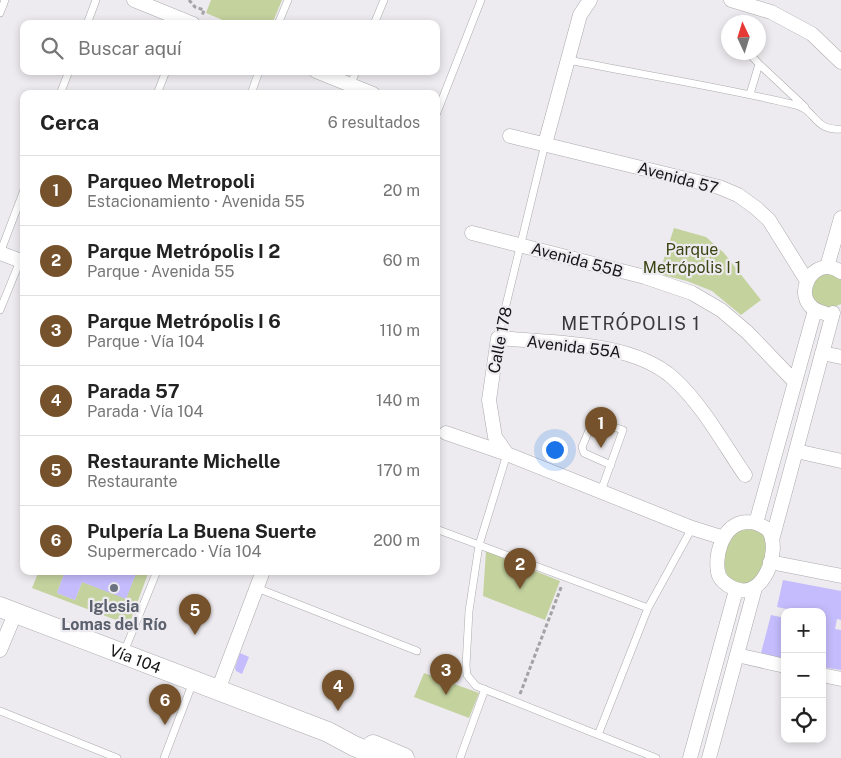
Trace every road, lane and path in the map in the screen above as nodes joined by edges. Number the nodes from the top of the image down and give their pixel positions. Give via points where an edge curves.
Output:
1 (5, 0) edge
2 (96, 0) edge
3 (134, 0) edge
4 (288, 0) edge
5 (384, 0) edge
6 (481, 0) edge
7 (590, 0) edge
8 (731, 0) edge
9 (0, 13) edge
10 (88, 20) edge
11 (180, 20) edge
12 (280, 20) edge
13 (376, 20) edge
14 (568, 60) junction
15 (755, 60) edge
16 (841, 62) edge
17 (759, 64) junction
18 (67, 75) edge
19 (164, 75) edge
20 (258, 75) edge
21 (323, 75) edge
22 (354, 75) edge
23 (348, 89) edge
24 (62, 90) edge
25 (159, 90) edge
26 (252, 90) edge
27 (750, 94) junction
28 (440, 105) edge
29 (805, 107) junction
30 (841, 129) edge
31 (510, 136) dead end
32 (545, 144) junction
33 (20, 200) edge
34 (841, 218) edge
35 (472, 233) dead end
36 (521, 245) junction
37 (0, 253) edge
38 (20, 261) edge
39 (20, 266) edge
40 (828, 267) junction
41 (841, 272) edge
42 (807, 281) junction
43 (0, 310) edge
44 (815, 310) junction
45 (837, 311) edge
46 (498, 338) junction
47 (822, 353) junction
48 (841, 357) edge
49 (795, 382) junction
50 (446, 433) dead end
51 (796, 451) junction
52 (507, 454) junction
53 (841, 460) edge
54 (611, 465) junction
55 (745, 475) dead end
56 (601, 491) junction
57 (756, 523) junction
58 (692, 528) junction
59 (440, 530) edge
60 (724, 538) junction
61 (772, 540) junction
62 (479, 545) junction
63 (770, 562) junction
64 (154, 575) edge
65 (262, 575) edge
66 (841, 576) edge
67 (565, 578) junction
68 (257, 588) junction
69 (755, 588) junction
70 (736, 590) junction
71 (648, 608) junction
72 (7, 610) edge
73 (0, 650) edge
74 (417, 651) dead end
75 (123, 654) junction
76 (737, 655) junction
77 (781, 665) edge
78 (826, 676) edge
79 (841, 679) edge
80 (194, 681) junction
81 (218, 690) junction
82 (485, 690) junction
83 (517, 703) junction
84 (0, 711) edge
85 (328, 732) junction
86 (598, 735) junction
87 (117, 758) edge
88 (164, 758) edge
89 (383, 758) edge
90 (404, 758) edge
91 (460, 758) edge
92 (656, 758) edge
93 (690, 758) edge
94 (709, 758) edge

1 - 9 lane
2 - 10 lane
3 - 11 street
4 - 12 lane
5 - 13 lane
6 - 28 lane
7 - 14 street, Calle 178 via 580,15
8 - 16 street via 771,12 812,34
14 - 27 lane
14 - 32 street, Calle 178
15 - 17 lane
17 - 27 lane
17 - 29 lane
18 - 24 lane
19 - 25 lane
20 - 26 lane
21 - 23 street
22 - 23 lane
27 - 29 lane
29 - 30 lane via 818,123
31 - 32 street, Avenida 57
32 - 36 lane, Calle 178
32 - 42 street, Avenida 57 via 719,187 738,195 769,220
33 - 37 lane
34 - 40 street
35 - 36 street, Avenida 55B
36 - 46 lane, Calle 178
36 - 49 street, Avenida 55B via 645,277 692,293 721,310
37 - 38 street
39 - 43 lane
40 - 41 street
40 - 42 street via 819,269
42 - 44 street via 805,297
44 - 45 street
44 - 49 street
45 - 47 street
46 - 52 street, Calle 178 via 490,400 491,421 495,437
46 - 55 street, Avenida 55A via 621,352 645,360 672,378 702,412
47 - 48 street
47 - 51 street
49 - 57 street
50 - 52 street
51 - 53 street
51 - 61 street
52 - 56 street
52 - 62 lane
54 - 54 lane via 584,454 582,447 595,421 623,430
54 - 56 lane
56 - 58 street
57 - 60 street via 740,523 732,527
57 - 61 street via 770,532
58 - 60 street
58 - 71 lane
59 - 62 lane
60 - 70 street via 716,559 718,574 727,586
61 - 63 street
62 - 67 lane
62 - 82 lane via 469,611 466,666 470,681
63 - 66 street
63 - 69 street via 762,581
64 - 75 lane
65 - 68 street
67 - 71 lane
67 - 83 path
68 - 74 lane
68 - 81 street
69 - 70 street
69 - 76 street
70 - 93 street
71 - 86 lane
72 - 73 street
72 - 75 main road, Vía 104
75 - 80 main road, Vía 104
76 - 77 street
76 - 94 street
78 - 79 street
80 - 81 main road, Vía 104
80 - 88 lane
81 - 85 main road, Vía 104
82 - 83 lane
82 - 91 lane
83 - 86 lane
84 - 87 lane
85 - 89 main road, Vía 104
85 - 90 main road, Vía 104
86 - 92 lane

